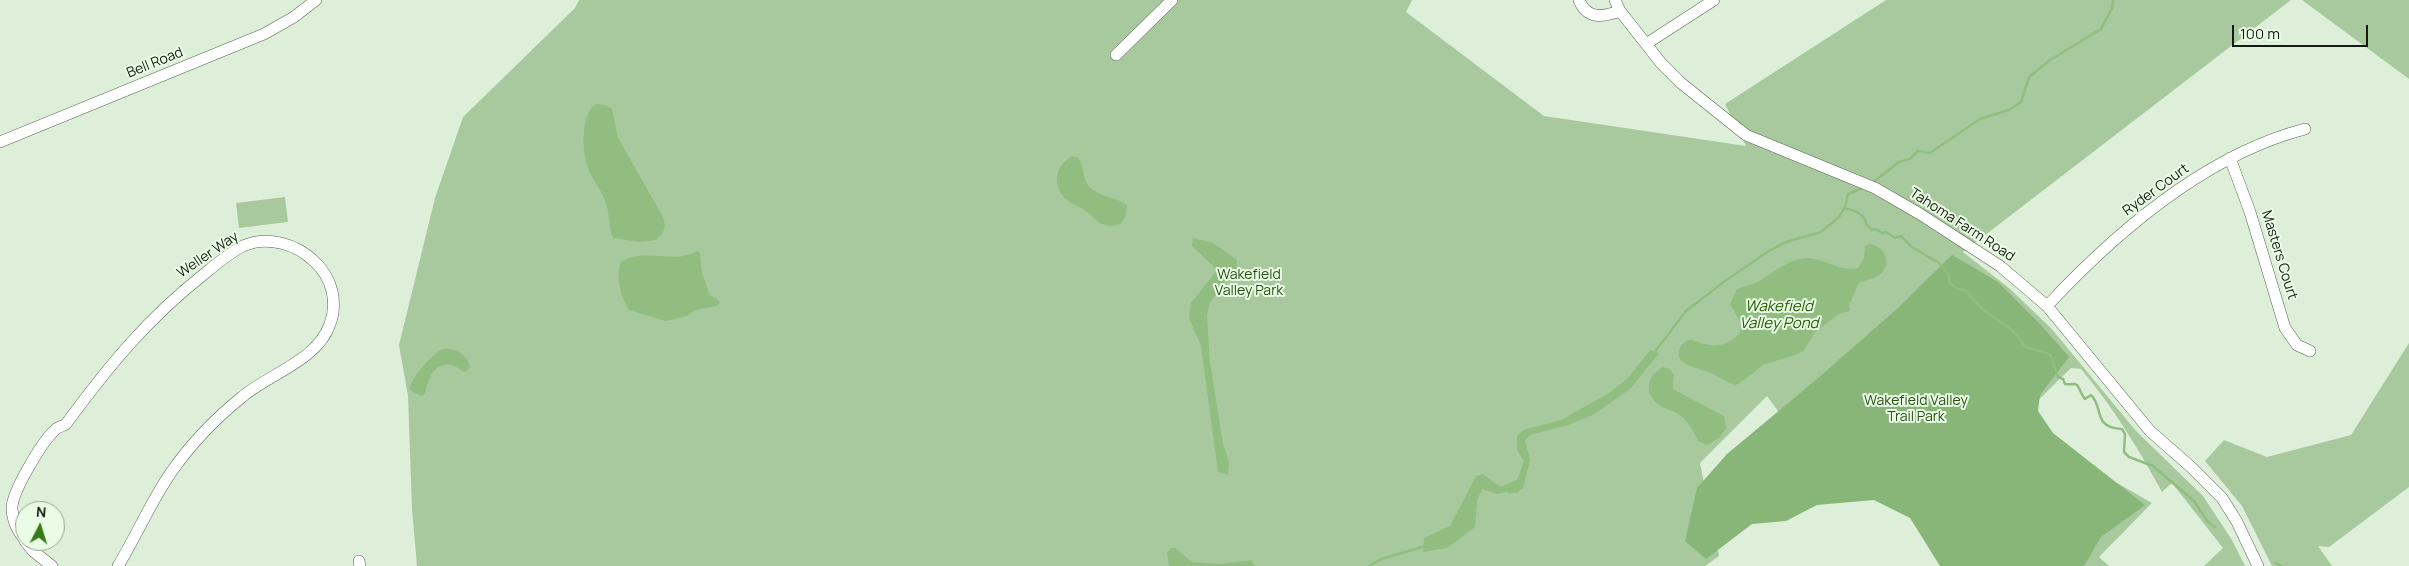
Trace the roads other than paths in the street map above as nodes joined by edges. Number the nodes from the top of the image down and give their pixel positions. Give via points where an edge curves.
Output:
1 (316, 0) edge
2 (1172, 0) edge
3 (1579, 0) edge
4 (1714, 0) edge
5 (1618, 5) edge
6 (1646, 44) junction
7 (1116, 55) dead end
8 (2305, 129) dead end
9 (0, 142) edge
10 (2230, 158) junction
11 (2046, 306) junction
12 (2310, 351) dead end
13 (15, 528) edge
14 (33, 551) edge
15 (52, 566) edge
16 (118, 566) edge
17 (2258, 566) edge

1 - 9 street, Bell Road via 264,34
2 - 7 street
3 - 5 street via 1584,9 1595,16 1606,16
4 - 6 street
5 - 6 street, Tahoma Farm Road
6 - 11 street, Tahoma Farm Road via 1680,84 1746,135 1875,188 2000,266
8 - 10 street, Ryder Court via 2262,142
10 - 11 street, Ryder Court via 2120,235
10 - 12 street, Masters Court via 2286,328 2292,340
11 - 17 street, Tahoma Farm Road via 2150,430 2222,498
13 - 16 street, Weller Way via 11,507 38,450 56,428 66,424 134,337 171,300 243,246 277,242 294,246 324,270 332,289 334,306 330,325 320,343 309,353 242,397 192,447 172,471
14 - 15 street, Weller Way

